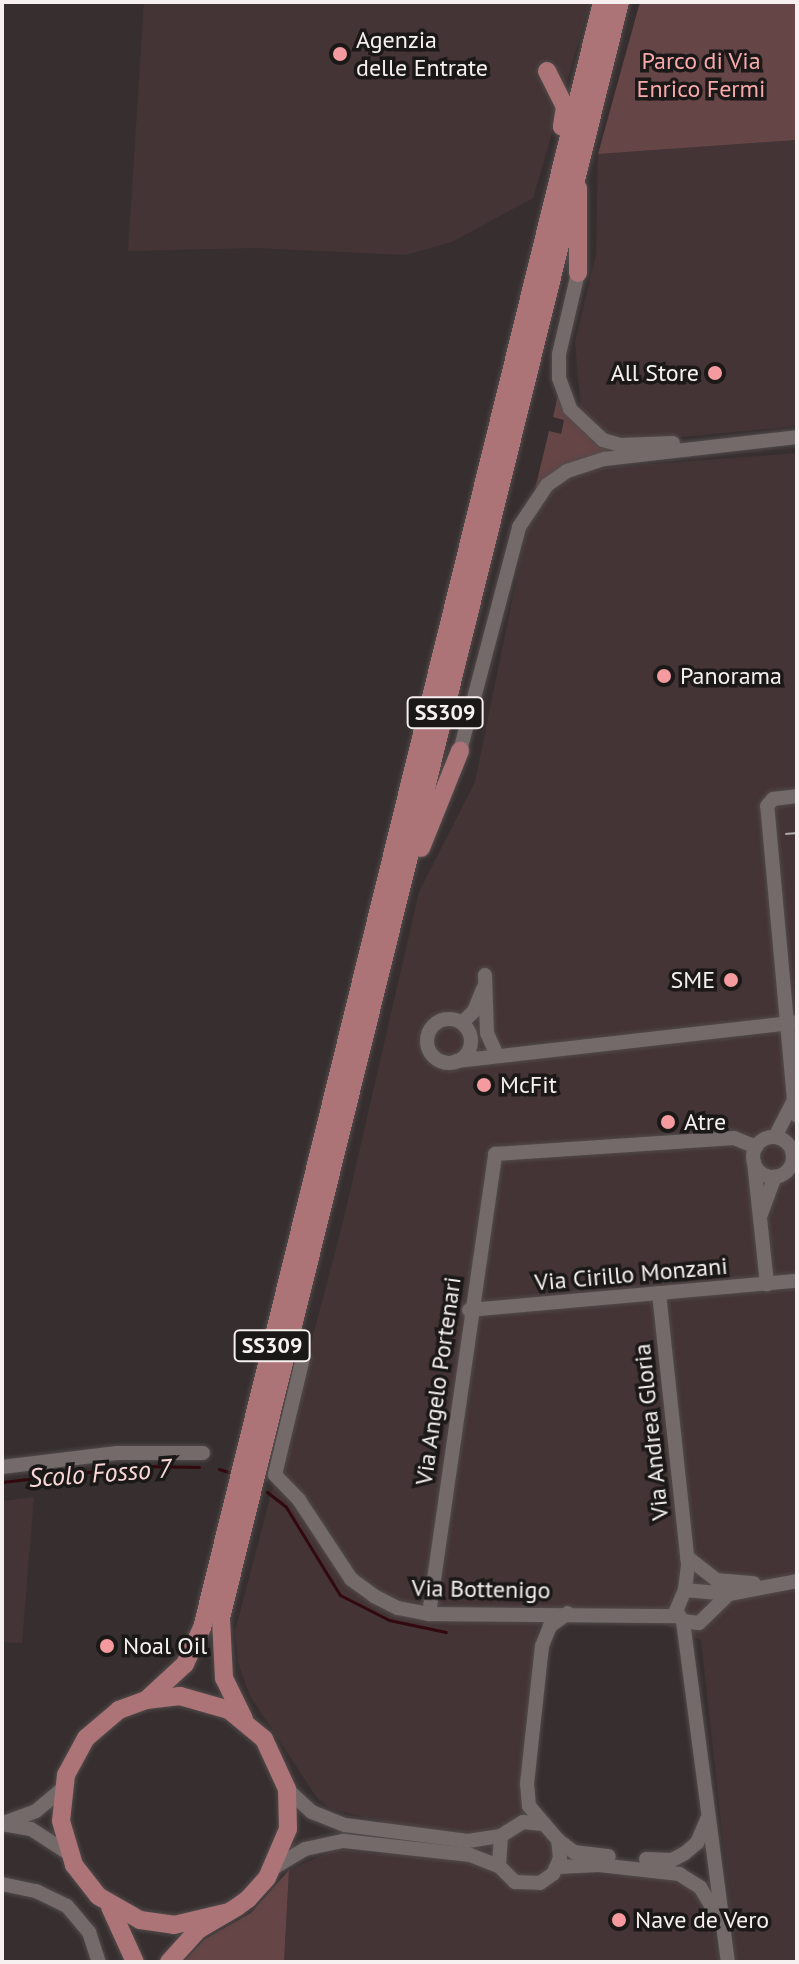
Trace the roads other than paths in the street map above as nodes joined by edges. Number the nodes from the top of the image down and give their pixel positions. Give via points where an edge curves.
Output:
1 (602, 2) edge
2 (620, 2) edge
3 (547, 71) dead end
4 (569, 171) junction
5 (578, 273) joint
6 (797, 437) edge
7 (757, 441) junction
8 (460, 751) joint
9 (797, 796) edge
10 (403, 887) junction
11 (487, 1015) junction
12 (792, 1022) edge
13 (467, 1031) junction
14 (502, 1053) junction
15 (457, 1061) junction
16 (794, 1100) junction
17 (797, 1116) edge
18 (775, 1137) junction
19 (755, 1154) junction
20 (795, 1157) edge
21 (775, 1176) junction
22 (760, 1218) junction
23 (797, 1281) edge
24 (767, 1284) junction
25 (659, 1293) junction
26 (469, 1310) junction
27 (303, 1358) dead end
28 (203, 1453) dead end
29 (2, 1467) edge
30 (687, 1561) junction
31 (797, 1581) edge
32 (772, 1585) junction
33 (690, 1593) junction
34 (729, 1594) junction
35 (710, 1608) junction
36 (569, 1612) junction
37 (653, 1612) junction
38 (429, 1614) junction
39 (680, 1618) junction
40 (699, 1623) junction
41 (686, 1649) junction
42 (146, 1700) junction
43 (244, 1719) junction
44 (62, 1789) junction
45 (287, 1789) junction
46 (709, 1814) junction
47 (542, 1824) junction
48 (501, 1836) junction
49 (558, 1840) junction
50 (68, 1853) junction
51 (665, 1860) junction
52 (499, 1866) junction
53 (275, 1867) junction
54 (557, 1867) junction
55 (2, 1884) edge
56 (721, 1900) junction
57 (109, 1904) junction
58 (225, 1913) junction
59 (726, 1942) junction
60 (99, 1962) edge
61 (135, 1962) edge
62 (169, 1962) edge
63 (728, 1962) edge

1 - 4 main road, SS309
2 - 4 main road, SS309
3 - 4 main road via 566,112 556,156
4 - 5 main road
4 - 10 main road, SS309
4 - 42 main road, SS309 via 202,1628 185,1664
5 - 7 street via 561,342 559,378 580,423 621,445
6 - 7 street
7 - 8 street via 605,459 567,471 547,485 519,527
8 - 10 main road
9 - 12 street via 773,799 767,806
10 - 43 main road, SS309 via 221,1618 224,1678
11 - 13 street
11 - 13 street via 486,978
11 - 14 street
12 - 14 street
12 - 16 street
13 - 14 street
13 - 15 street via 468,1051
13 - 15 street via 443,1020 427,1038 437,1059
14 - 15 street
16 - 17 street
16 - 18 street
18 - 19 street
18 - 20 street via 788,1144
19 - 21 street via 760,1172
19 - 22 street
19 - 26 street, Via Angelo Portenari via 734,1138 495,1154
20 - 21 street
21 - 22 street
22 - 24 street
23 - 24 street, Via Cirillo Monzani
24 - 25 street, Via Cirillo Monzani
25 - 26 street, Via Cirillo Monzani
25 - 30 street, Via Andrea Gloria
26 - 38 street, Via Angelo Portenari
27 - 38 street, Via Bottenigo via 275,1475 299,1500 351,1579 398,1608
28 - 29 street via 117,1453
30 - 32 street via 716,1580
30 - 33 street, Via Andrea Gloria
31 - 32 street, Via Bottenigo
32 - 34 street, Via Bottenigo
33 - 34 street, Via Bottenigo
33 - 35 street
33 - 37 street, Via Bottenigo
33 - 39 street
34 - 35 street, Via Bottenigo
35 - 40 street, Via Bottenigo
36 - 37 street, Via Bottenigo
36 - 38 street, Via Bottenigo
36 - 47 street via 546,1633 538,1674 527,1784 529,1806
37 - 39 street, Via Bottenigo
39 - 40 street, Via Bottenigo
39 - 41 street
40 - 41 street, Via Bottenigo
41 - 46 street
42 - 43 main road, SS309 via 197,1698
42 - 44 main road, SS309 via 119,1710 93,1731 71,1762
43 - 45 main road, SS309 via 272,1750
44 - 50 main road, SS309
44 - 50 street via 36,1811 2,1824 31,1829
45 - 48 street via 312,1812 345,1825 468,1841
45 - 53 main road, SS309 via 288,1829
46 - 51 street via 697,1843
46 - 56 street
47 - 48 street via 523,1822
47 - 49 street
48 - 52 street
49 - 51 street via 584,1855
49 - 54 street
50 - 57 main road, SS309 via 89,1887
51 - 56 street via 694,1875
52 - 53 street via 470,1855 344,1841 305,1849
52 - 54 street via 523,1885 540,1883
53 - 58 main road, SS309 via 248,1899
54 - 59 street via 649,1868 688,1878 711,1900
55 - 60 street via 44,1893 67,1906 89,1932
56 - 59 street
57 - 58 main road, SS309 via 157,1924 192,1924
57 - 61 main road, SS309
58 - 62 main road, SS309 via 198,1930
59 - 63 street

